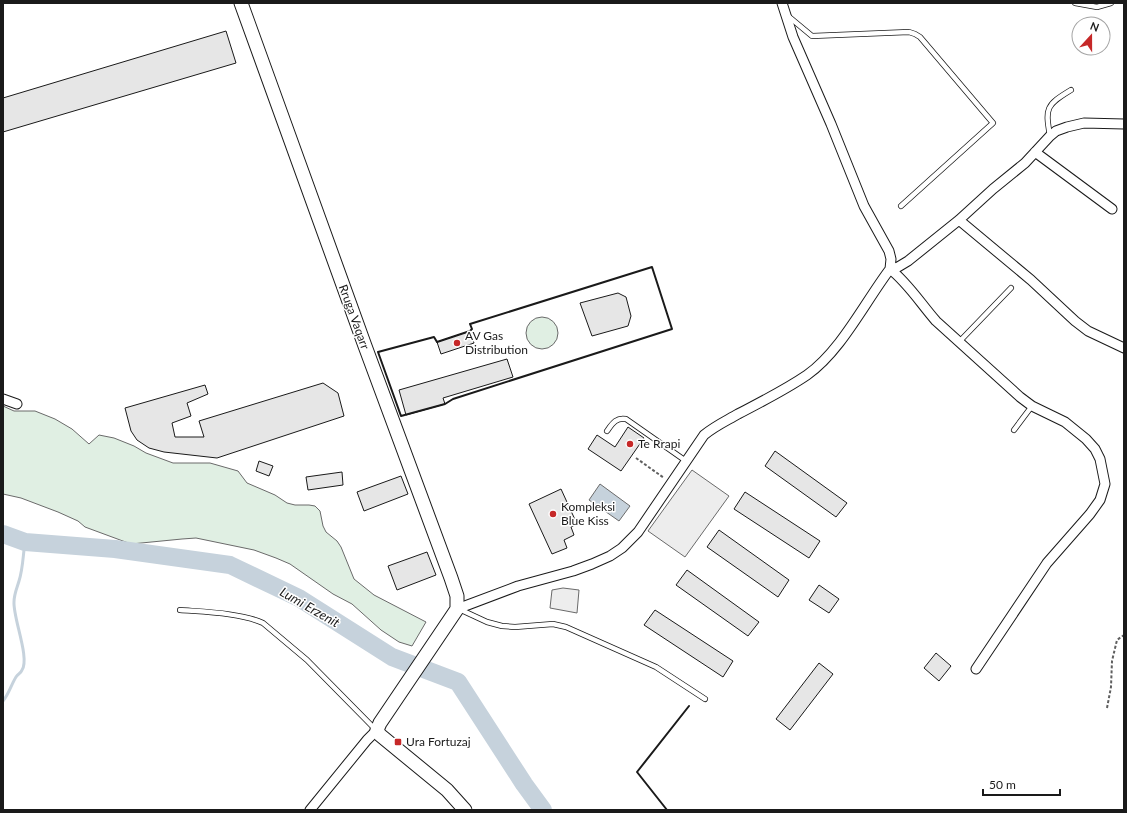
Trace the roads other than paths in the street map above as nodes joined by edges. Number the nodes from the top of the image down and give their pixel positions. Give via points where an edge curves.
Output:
1 (241, 3) edge
2 (782, 3) edge
3 (1075, 3) edge
4 (1110, 3) edge
5 (786, 14) junction
6 (1071, 90) dead end
7 (1124, 124) edge
8 (1050, 136) junction
9 (1035, 152) junction
10 (901, 206) dead end
11 (1112, 209) dead end
12 (959, 220) junction
13 (890, 269) junction
14 (1011, 288) dead end
15 (960, 342) junction
16 (1124, 348) edge
17 (3, 399) edge
18 (17, 404) dead end
19 (1032, 406) junction
20 (1014, 430) dead end
21 (606, 431) dead end
22 (686, 460) junction
23 (457, 609) junction
24 (180, 610) dead end
25 (976, 669) dead end
26 (705, 699) dead end
27 (378, 727) junction
28 (310, 810) edge
29 (465, 810) edge

1 - 23 main road, Rruga Vaqarr via 451,578 457,596
2 - 5 street
3 - 4 lane via 1097,7
5 - 10 lane via 812,36 908,32 915,34 993,123
5 - 13 street via 792,36 864,206 889,251
6 - 8 lane via 1059,98 1048,111
7 - 8 street via 1084,123 1067,127
8 - 9 street
9 - 11 street
9 - 12 street
12 - 13 street via 908,261
12 - 16 street via 1031,280 1075,321 1088,331
13 - 15 street via 936,321
13 - 22 street via 823,361 790,386 715,426 704,435
14 - 15 lane
15 - 19 street
17 - 18 street
19 - 20 lane
19 - 25 street via 1065,422 1086,439 1100,459 1105,484 1100,500 1047,563
21 - 22 lane via 616,420 626,418
22 - 23 street via 638,532 610,556 573,571 518,586
23 - 26 lane via 502,626 553,624 566,627 656,667
23 - 27 main road
24 - 27 lane via 241,616 263,623 307,660
27 - 28 street
27 - 29 main road via 380,735 447,790

